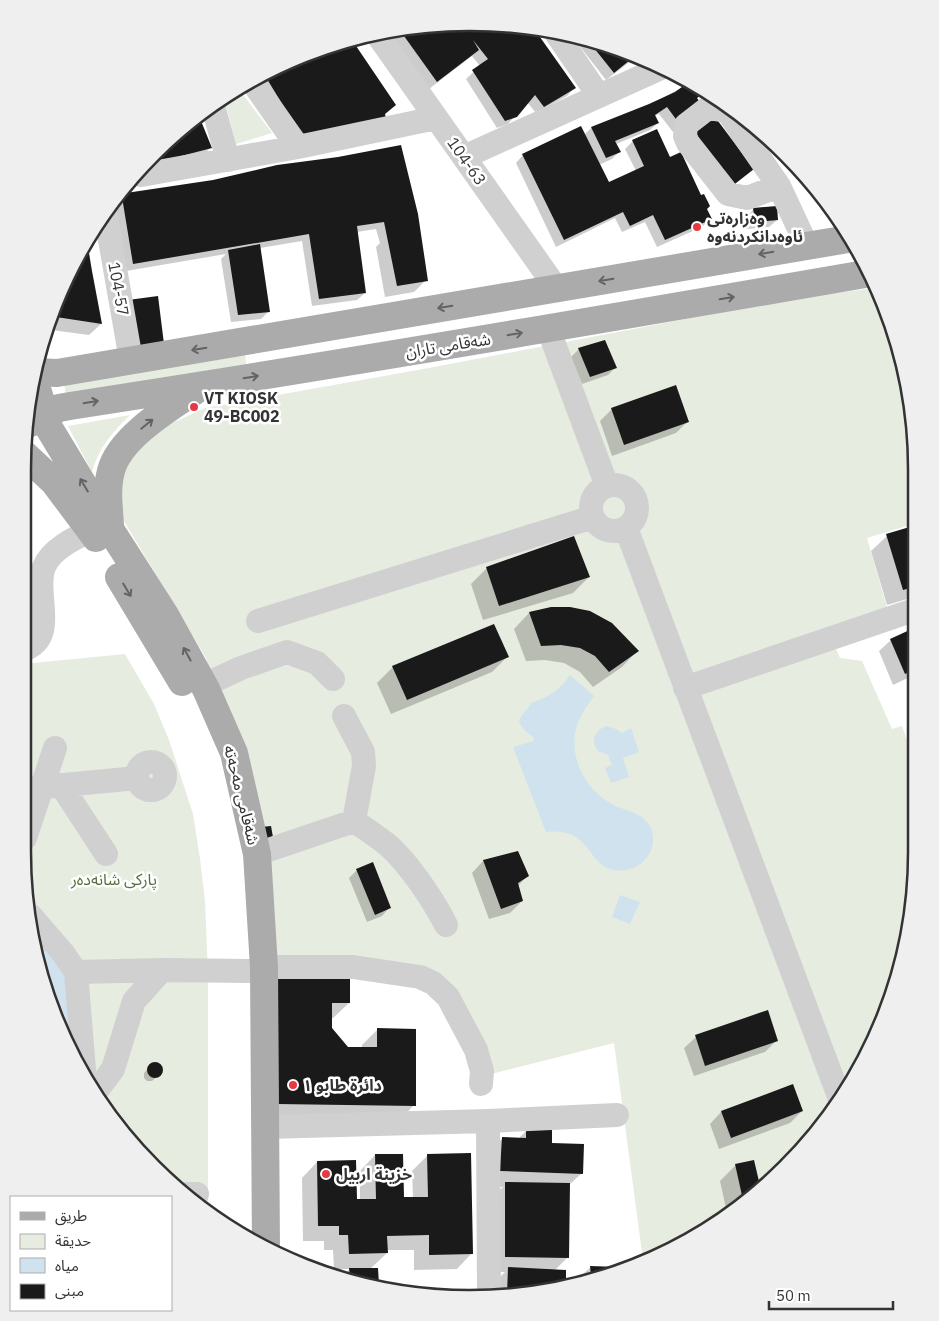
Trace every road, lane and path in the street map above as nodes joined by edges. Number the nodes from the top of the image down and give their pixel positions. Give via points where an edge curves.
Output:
1 (382, 41) edge
2 (562, 41) edge
3 (653, 72) edge
4 (256, 87) edge
5 (599, 96) junction
6 (215, 113) edge
7 (436, 118) junction
8 (298, 147) junction
9 (464, 157) junction
10 (228, 160) junction
11 (147, 174) edge
12 (779, 186) dead end
13 (107, 223) edge
14 (843, 240) edge
15 (807, 246) junction
16 (685, 267) junction
17 (862, 275) edge
18 (557, 288) junction
19 (692, 304) junction
20 (548, 328) junction
21 (131, 360) junction
22 (202, 386) junction
23 (38, 396) edge
24 (37, 402) edge
25 (36, 405) edge
26 (31, 461) edge
27 (608, 486) junction
28 (593, 517) junction
29 (626, 528) junction
30 (101, 530) junction
31 (908, 612) edge
32 (258, 621) dead end
33 (31, 645) edge
34 (333, 679) dead end
35 (206, 688) junction
36 (685, 688) junction
37 (344, 716) dead end
38 (55, 748) dead end
39 (137, 778) dead end
40 (42, 787) edge
41 (31, 820) edge
42 (354, 821) junction
43 (106, 854) dead end
44 (257, 854) junction
45 (38, 924) edge
46 (446, 924) dead end
47 (256, 969) junction
48 (162, 970) junction
49 (76, 972) junction
50 (83, 1058) edge
51 (481, 1084) dead end
52 (100, 1087) edge
53 (837, 1091) edge
54 (617, 1115) dead end
55 (488, 1121) junction
56 (266, 1127) junction
57 (249, 1230) edge
58 (266, 1240) edge
59 (489, 1289) edge

1 - 7 street, 104-63
2 - 5 street
3 - 5 street
4 - 8 street
5 - 9 street
6 - 10 street
7 - 8 street
7 - 9 street, 104-63
8 - 10 street
9 - 18 street, 104-63
10 - 11 street
12 - 15 street
13 - 21 street, 104-57
14 - 15 main road
15 -> 16 main road
16 -> 18 main road
16 - 19 main road
19 -> 17 main road, شەقامی تاران
18 -> 21 main road
19 - 20 main road, شەقامی تاران
22 -> 20 main road, شەقامی تاران
20 - 27 street
21 - 23 main road via 57,373
24 -> 22 main road, شەقامی تاران via 59,408
30 -> 22 main road via 111,469 122,450 145,426
30 -> 25 main road, شەقامی مەحەتە
26 - 30 main road, شەقامی مەحەتە
27 - 28 street via 600,490 592,502
27 - 29 street via 622,487 634,496 637,510 632,523
28 - 29 street via 603,528 611,531
28 - 32 street
29 - 36 street
30 - 33 street via 71,540 44,566 43,626 38,639
35 -> 30 main road, شەقامی مەحەتە via 165,615
30 -> 47 main road, شەقامی مەحەتە via 193,701 222,772 242,859
31 - 36 street
34 - 35 street via 318,663 287,652 241,668
35 - 44 main road, شەقامی مەحەتە via 234,753
36 - 53 street
37 - 42 street via 363,752 364,766
38 - 40 street
39 - 40 street
40 - 41 street
40 - 43 street
42 - 44 street
42 - 46 street via 390,848 411,872
44 - 47 main road, شەقامی مەحەتە
45 - 49 street
47 - 48 street
47 - 51 street via 353,967 420,977 448,996 476,1050 482,1071
47 - 56 main road, شەقامی مەحەتە
47 - 57 main road, شەقامی مەحەتە
48 - 49 street
48 - 52 street via 134,1001 114,1069
49 - 50 street
54 - 55 street
55 - 56 street
55 - 59 street
56 - 58 main road, شەقامی مەحەتە

